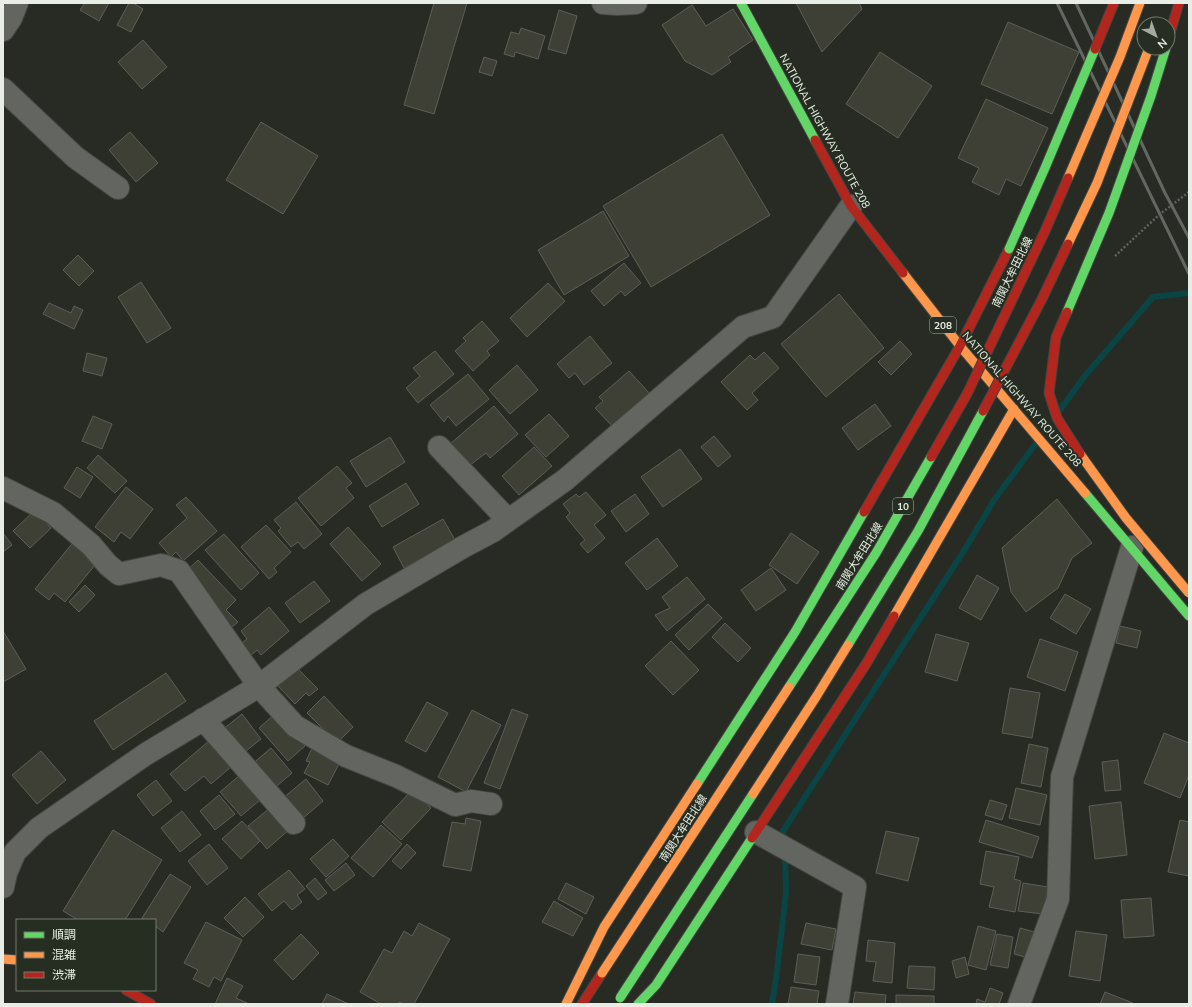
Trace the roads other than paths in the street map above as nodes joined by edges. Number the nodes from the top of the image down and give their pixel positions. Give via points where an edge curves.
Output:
1 (17, 3) edge
2 (603, 3) edge
3 (636, 3) edge
4 (741, 3) edge
5 (1114, 3) edge
6 (1140, 3) edge
7 (1179, 3) edge
8 (1175, 16) edge
9 (3, 30) edge
10 (1146, 56) edge
11 (1164, 56) edge
12 (3, 89) edge
13 (118, 188) dead end
14 (851, 206) junction
15 (960, 346) junction
16 (1014, 409) junction
17 (439, 447) dead end
18 (3, 488) edge
19 (508, 520) junction
20 (1132, 547) junction
21 (1189, 593) edge
22 (1189, 616) edge
23 (259, 686) junction
24 (203, 719) junction
25 (491, 804) dead end
26 (294, 823) dead end
27 (756, 832) junction
28 (3, 887) edge
29 (3, 959) edge
30 (16, 960) edge
31 (128, 991) edge
32 (619, 1001) edge
33 (151, 1004) edge
34 (566, 1004) edge
35 (582, 1004) edge
36 (638, 1004) edge
37 (837, 1004) edge
38 (1019, 1004) edge

1 - 9 street via 12,18
2 - 3 street
4 - 14 main road, NATIONAL HIGHWAY ROUTE 208 / 208
5 - 15 main road, bridge via 1009,249
6 - 35 main road, 南関大牟田北線 / 10, bridge via 1120,57 1048,224 967,394 876,553
7 - 8 main road
10 - 32 main road, 10, bridge via 1097,183 1038,306 918,531 816,696
11 - 21 main road, bridge via 1109,213 1056,337 1049,393 1057,418 1075,448 1126,518
12 - 13 street via 75,158
14 - 15 main road, NATIONAL HIGHWAY ROUTE 208 / 208
14 - 19 street via 773,317 743,326 564,480
15 - 16 main road, NATIONAL HIGHWAY ROUTE 208 / 208
15 - 34 main road via 795,632 604,927
16 - 20 main road, NATIONAL HIGHWAY ROUTE 208 / 208
16 - 27 main road via 866,664
17 - 19 street
18 - 23 street via 53,513 91,545 119,574 161,565 179,571
19 - 23 street via 366,604
20 - 22 main road, NATIONAL HIGHWAY ROUTE 208 / 208
20 - 38 street via 1062,777 1058,899
23 - 24 street
23 - 25 street via 295,726 346,756 396,776 455,805 471,801
24 - 26 street
24 - 28 street via 146,754 40,828 16,852 6,873
27 - 36 main road via 656,985
27 - 37 street via 855,887
29 - 30 main road
31 - 33 main road

